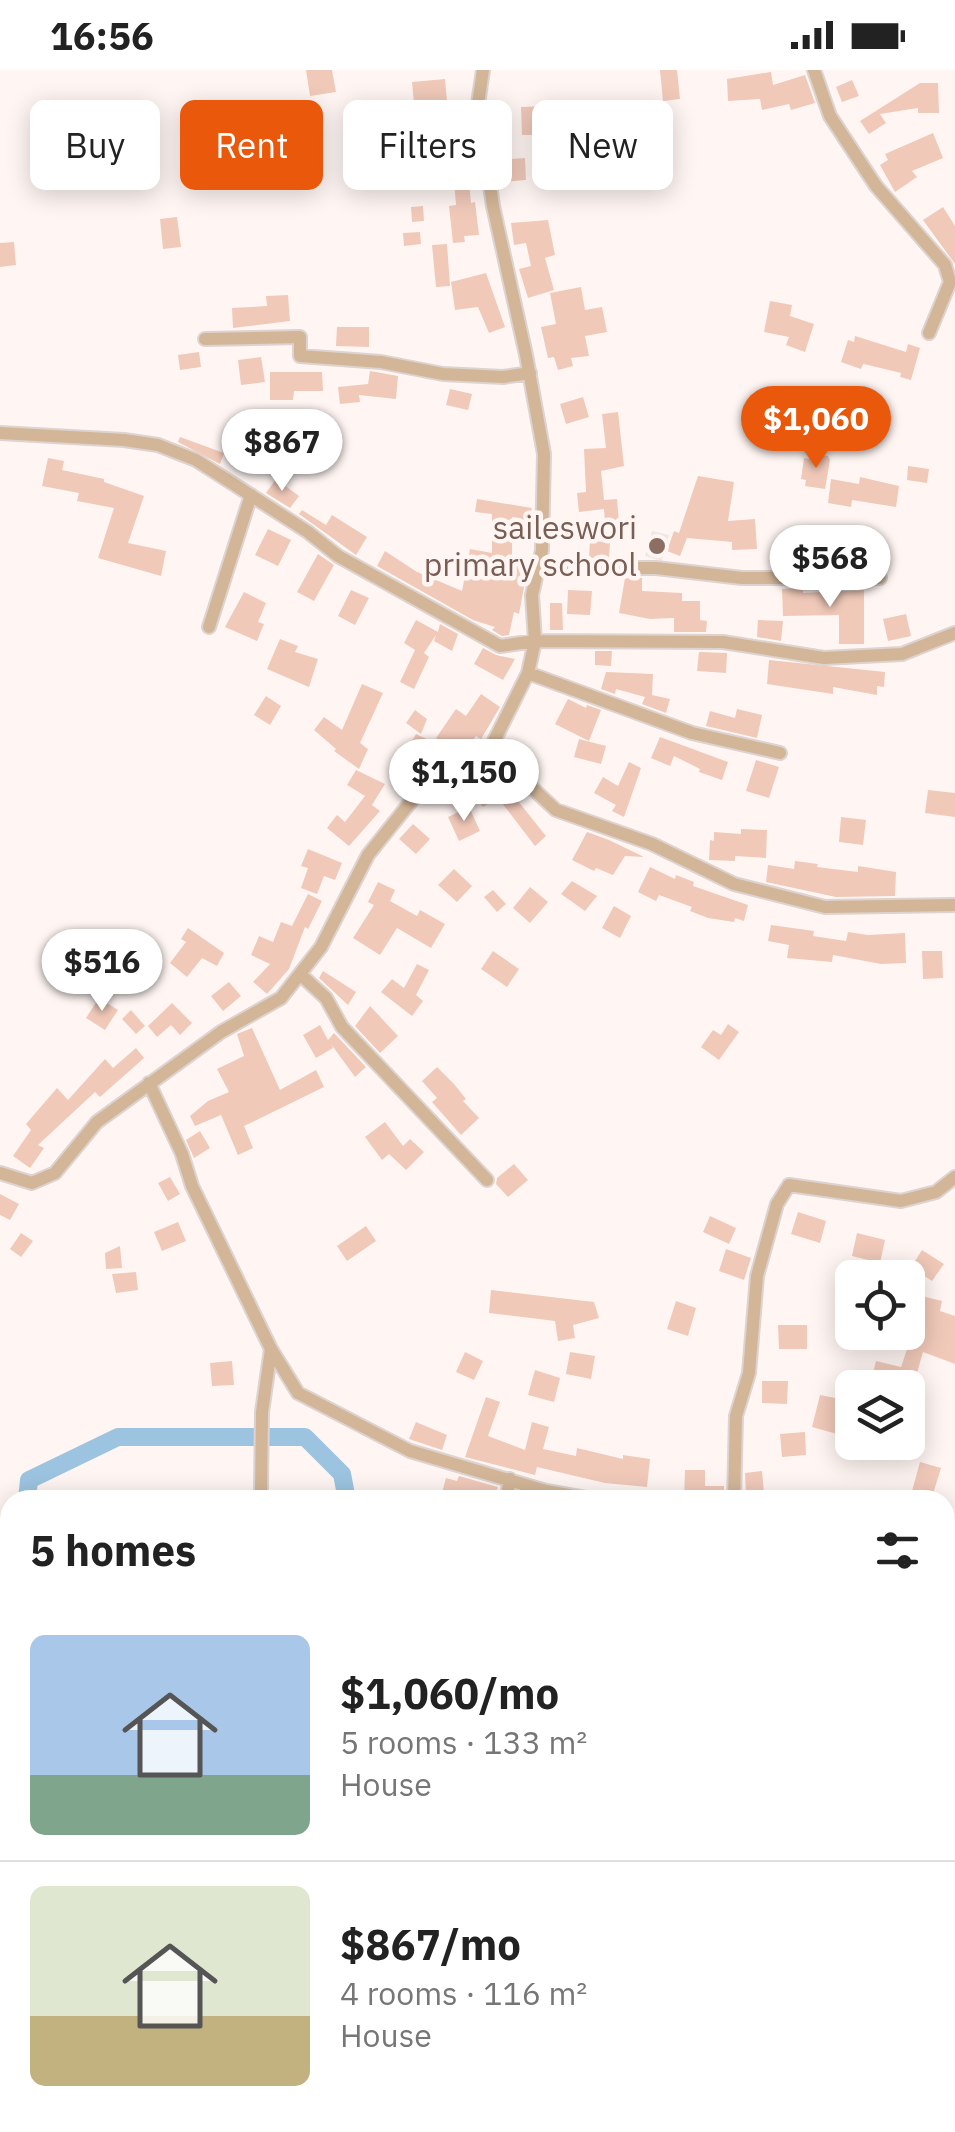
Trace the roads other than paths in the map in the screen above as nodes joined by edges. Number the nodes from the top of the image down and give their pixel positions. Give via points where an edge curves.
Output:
1 (483, 70) edge
2 (814, 70) edge
3 (929, 333) dead end
4 (205, 339) dead end
5 (530, 373) junction
6 (0, 433) edge
7 (251, 496) junction
8 (538, 568) junction
9 (880, 578) dead end
10 (209, 627) dead end
11 (955, 633) edge
12 (535, 642) junction
13 (528, 673) junction
14 (490, 749) junction
15 (780, 754) dead end
16 (955, 905) edge
17 (300, 974) junction
18 (149, 1083) junction
19 (0, 1172) edge
20 (955, 1177) edge
21 (487, 1180) dead end
22 (271, 1349) junction
23 (510, 1479) junction
24 (263, 1490) edge
25 (508, 1490) edge
26 (540, 1490) edge
27 (734, 1490) edge

1 - 5 street via 478,104 490,189
2 - 3 street via 830,116 876,186 945,264 950,282
4 - 5 street via 300,338 300,356 443,374
5 - 8 street via 544,454
6 - 7 street via 158,445 196,460
7 - 10 street
7 - 12 street via 338,556 500,646
8 - 9 street
8 - 12 street
11 - 12 street via 902,654 824,658 722,642
12 - 13 street
13 - 14 street
13 - 15 street via 692,733
14 - 16 street via 556,810 652,844 734,884 825,907
14 - 17 street via 417,794 368,855 322,947
17 - 18 street via 281,998
17 - 21 street
18 - 19 street via 96,1122 55,1173 32,1183
18 - 22 street
20 - 27 street via 936,1192 901,1201 790,1185 777,1204 756,1276 750,1372 736,1416
22 - 23 street via 298,1393 410,1450
22 - 24 street via 262,1412
23 - 25 street
23 - 26 street

